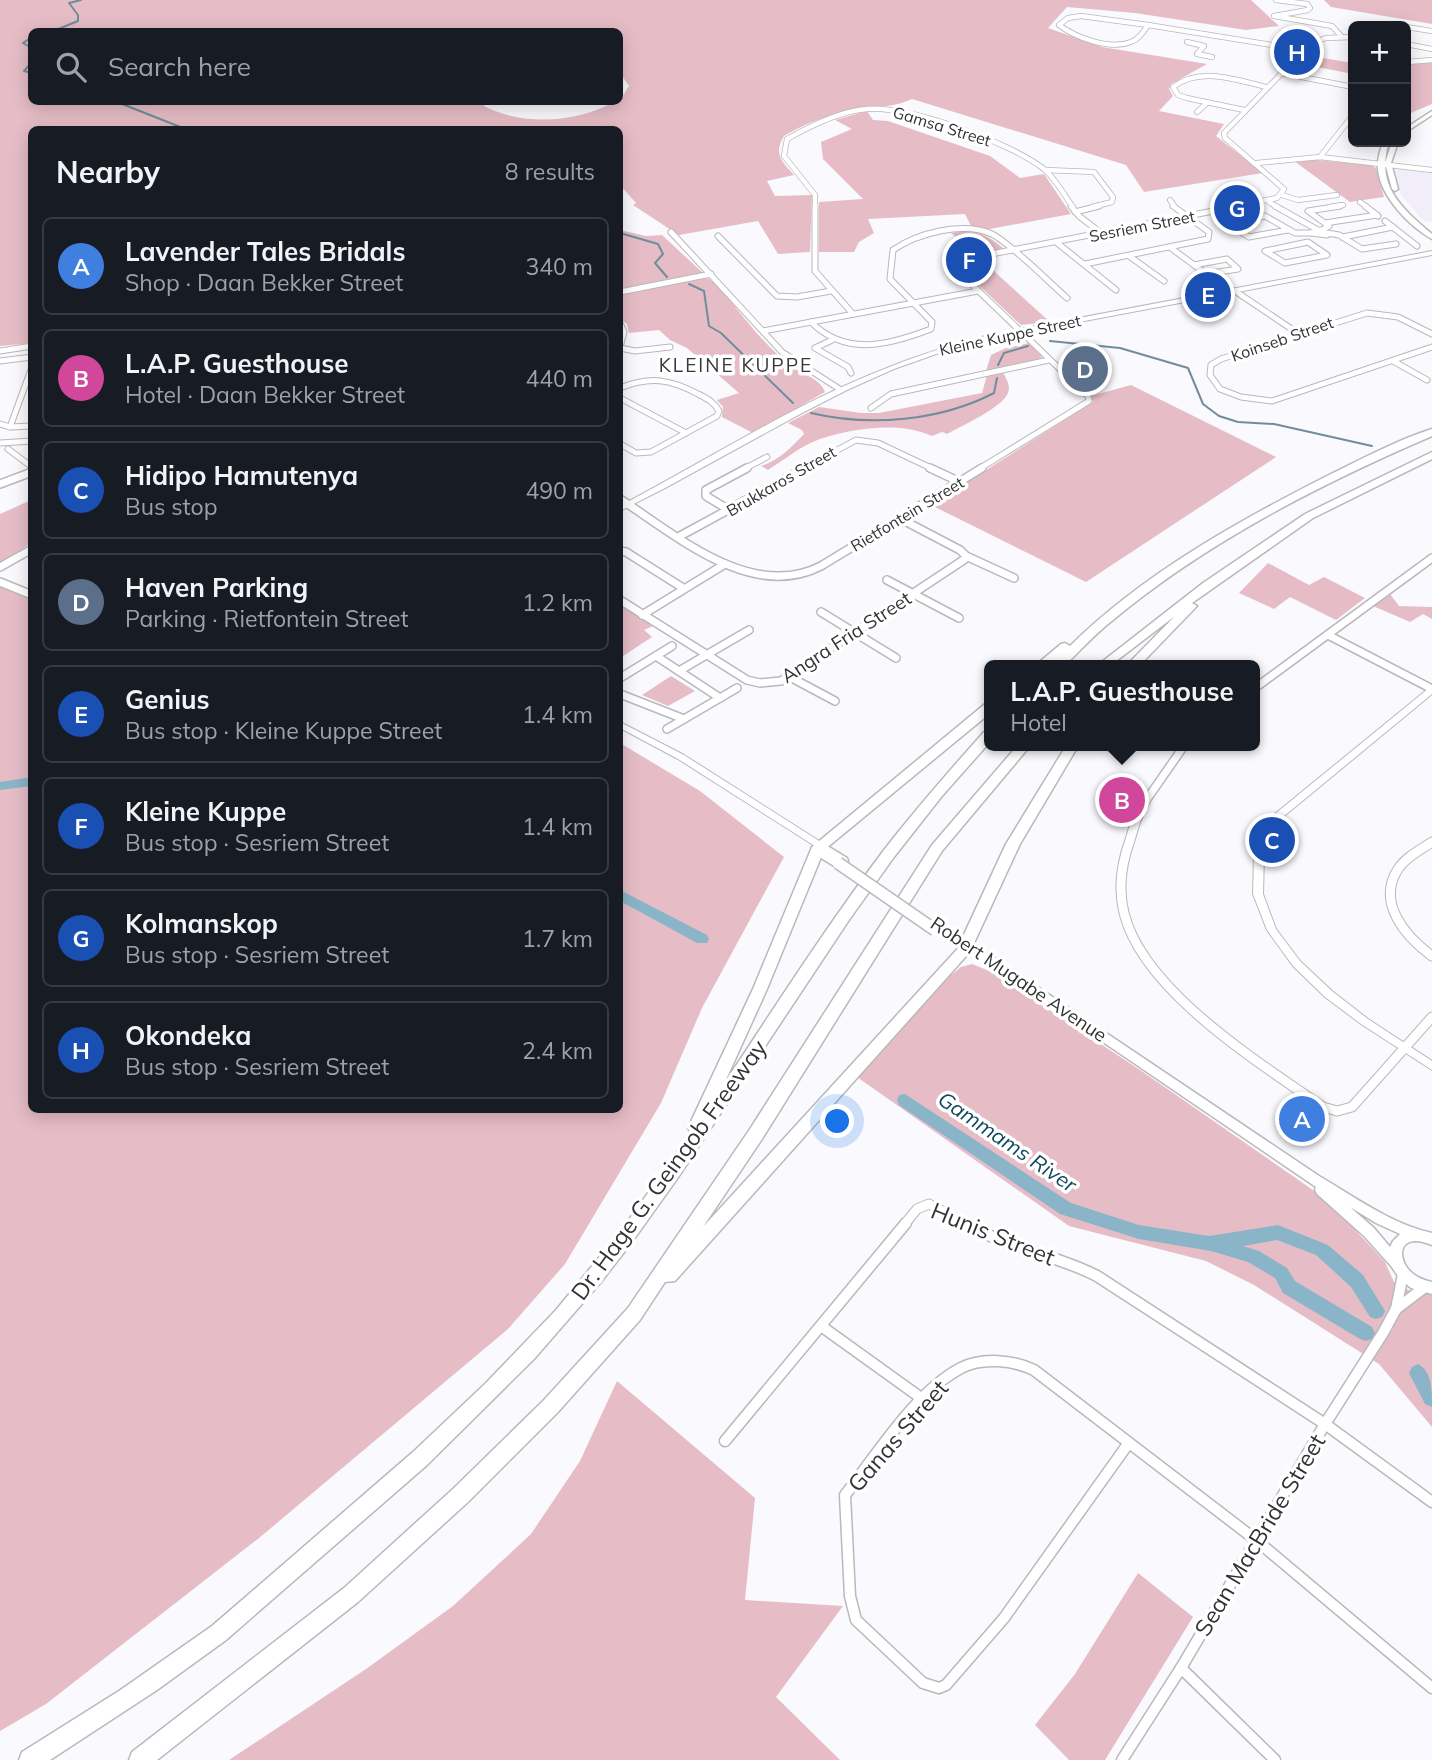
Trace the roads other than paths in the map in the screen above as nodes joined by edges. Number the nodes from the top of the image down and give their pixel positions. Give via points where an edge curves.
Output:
1 (1276, 0) edge
2 (1306, 2) edge
3 (1148, 26) junction
4 (1411, 28) edge
5 (1432, 31) edge
6 (1195, 33) junction
7 (1342, 37) junction
8 (1348, 37) edge
9 (1411, 45) edge
10 (1432, 49) edge
11 (1303, 50) junction
12 (1212, 57) dead end
13 (1432, 60) edge
14 (1411, 62) edge
15 (1237, 71) dead end
16 (1281, 73) junction
17 (1227, 80) junction
18 (1348, 86) edge
19 (1266, 87) junction
20 (1207, 103) junction
21 (1244, 110) junction
22 (1432, 110) edge
23 (1197, 112) dead end
24 (1411, 120) edge
25 (1348, 121) edge
26 (1411, 126) edge
27 (1386, 147) edge
28 (1393, 147) edge
29 (1320, 157) junction
30 (1257, 163) junction
31 (1385, 163) junction
32 (1046, 170) junction
33 (1432, 170) edge
34 (1282, 195) junction
35 (1337, 195) dead end
36 (1171, 200) dead end
37 (1269, 202) junction
38 (1360, 202) dead end
39 (1343, 205) dead end
40 (1075, 212) junction
41 (1189, 217) junction
42 (1381, 218) junction
43 (1325, 223) junction
44 (1393, 227) junction
45 (1288, 230) junction
46 (1316, 231) junction
47 (1432, 231) edge
48 (671, 232) dead end
49 (1101, 233) junction
50 (718, 236) dead end
51 (1343, 237) junction
52 (1432, 237) edge
53 (1056, 242) junction
54 (1309, 242) junction
55 (1396, 244) dead end
56 (1417, 246) dead end
57 (1171, 248) junction
58 (1011, 250) junction
59 (1432, 253) edge
60 (1129, 256) junction
61 (1085, 264) junction
62 (1193, 265) junction
63 (712, 274) junction
64 (1164, 281) dead end
65 (1116, 290) dead end
66 (623, 291) edge
67 (831, 291) junction
68 (978, 291) junction
69 (1235, 291) junction
70 (1067, 298) dead end
71 (913, 303) junction
72 (853, 314) junction
73 (811, 323) junction
74 (762, 331) junction
75 (1022, 331) junction
76 (1299, 334) junction
77 (1432, 334) edge
78 (832, 340) junction
79 (28, 347) edge
80 (670, 347) dead end
81 (1432, 347) edge
82 (623, 349) edge
83 (0, 351) edge
84 (28, 358) edge
85 (1049, 360) junction
86 (0, 361) edge
87 (1393, 361) junction
88 (851, 373) dead end
89 (28, 378) edge
90 (1427, 380) dead end
91 (623, 387) edge
92 (841, 390) junction
93 (623, 400) edge
94 (871, 408) dead end
95 (0, 424) edge
96 (28, 426) edge
97 (10, 427) junction
98 (1432, 432) edge
99 (686, 433) junction
100 (28, 441) edge
101 (0, 443) edge
102 (623, 446) edge
103 (8, 449) dead end
104 (1432, 455) edge
105 (767, 457) dead end
106 (28, 466) edge
107 (28, 471) edge
108 (960, 482) junction
109 (0, 486) edge
110 (623, 501) edge
111 (629, 505) junction
112 (623, 508) edge
113 (729, 510) junction
114 (901, 519) junction
115 (680, 536) junction
116 (28, 551) edge
117 (623, 552) edge
118 (966, 556) junction
119 (1432, 558) edge
120 (725, 564) junction
121 (0, 567) edge
122 (1224, 573) junction
123 (1014, 578) dead end
124 (887, 580) dead end
125 (0, 582) edge
126 (684, 588) junction
127 (28, 593) edge
128 (913, 594) junction
129 (623, 602) edge
130 (821, 612) dead end
131 (642, 615) junction
132 (959, 618) dead end
133 (1107, 619) junction
134 (749, 630) dead end
135 (854, 634) junction
136 (1328, 635) junction
137 (672, 646) dead end
138 (705, 655) junction
139 (656, 656) junction
140 (896, 658) dead end
141 (1049, 660) edge
142 (1063, 660) edge
143 (1111, 660) edge
144 (1138, 660) edge
145 (679, 671) junction
146 (623, 676) edge
147 (790, 677) junction
148 (1260, 684) edge
149 (737, 688) dead end
150 (1432, 690) edge
151 (623, 695) edge
152 (720, 698) junction
153 (835, 701) dead end
154 (984, 712) edge
155 (684, 719) junction
156 (623, 728) edge
157 (667, 729) dead end
158 (984, 741) edge
159 (1020, 751) edge
160 (1069, 751) edge
161 (1180, 751) edge
162 (1432, 842) edge
163 (819, 848) junction
164 (965, 946) junction
165 (1432, 956) edge
166 (1432, 1017) edge
167 (1403, 1047) junction
168 (1432, 1066) edge
169 (682, 1158) junction
170 (1428, 1237) edge
171 (1394, 1261) junction
172 (1403, 1274) junction
173 (1428, 1287) edge
174 (1396, 1309) junction
175 (634, 1314) junction
176 (821, 1326) junction
177 (924, 1399) junction
178 (1325, 1424) junction
179 (725, 1441) dead end
180 (1128, 1444) junction
181 (1432, 1502) edge
182 (1256, 1541) junction
183 (1181, 1668) junction
184 (1432, 1688) edge
185 (30, 1760) edge
186 (140, 1760) edge
187 (1122, 1760) edge
188 (1275, 1760) edge

1 - 2 street
2 - 7 street via 1308,10 1274,16 1332,26
3 - 3 street via 1078,16 1059,25 1113,44 1132,42
3 - 6 street
4 - 5 street
6 - 11 street
6 - 12 street via 1187,42 1204,46 1195,54
7 - 8 street
7 - 11 street via 1317,41
9 - 10 street
11 - 16 street
13 - 14 street
15 - 17 street
16 - 18 street
16 - 19 street
17 - 19 street
17 - 20 street via 1193,77 1173,87 1178,94
19 - 21 street
20 - 21 street
20 - 23 street
21 - 30 street via 1223,136
22 - 24 main road
22 - 26 main road
25 - 29 street
27 - 31 main road
28 - 31 main road
29 - 30 street
29 - 31 street
30 - 34 street via 1281,184
31 - 33 street
31 - 47 main road via 1398,196
31 - 52 main road via 1396,205
32 - 40 street, Gamsa Street
32 - 40 street via 1094,172 1112,197 1106,205
32 - 67 street, Gamsa Street via 995,142 889,109 855,111 798,132 787,139 784,156 815,195 815,267
34 - 35 street via 1298,200
34 - 37 street, Sesriem Street
36 - 41 street via 1172,206
37 - 41 street, Sesriem Street
37 - 46 street
38 - 42 street
39 - 43 street via 1309,210
40 - 49 street, Gamsa Street
41 - 49 street, Sesriem Street
41 - 57 street via 1209,232 1209,237
42 - 43 street
42 - 44 street
43 - 46 street via 1329,228
44 - 51 street
44 - 56 street
45 - 45 street via 1265,216 1228,224 1249,237
45 - 46 street
46 - 51 street
46 - 54 street
48 - 63 street
49 - 53 street, Sesriem Street
50 - 67 street via 774,294 795,298
51 - 55 street via 1362,249
53 - 58 street, Sesriem Street
53 - 61 street
54 - 54 street via 1265,250 1265,251 1285,263 1327,255
57 - 60 street
57 - 62 street
58 - 68 street, Sesriem Street via 963,264 961,271
58 - 70 street
58 - 71 street via 994,235 968,230 931,234 898,246 888,275
59 - 69 street, Kleine Kuppe Street
60 - 61 street
60 - 64 street
61 - 65 street
62 - 62 street via 1227,259 1238,269 1209,275
63 - 66 street
63 - 74 street
67 - 72 street, Gamsa Street
68 - 71 street
68 - 75 street, Sesriem Street
69 - 75 street, Kleine Kuppe Street
69 - 76 street
71 - 72 street
71 - 78 street via 933,324 931,329 856,345
72 - 73 street
73 - 74 street
73 - 78 street
74 - 92 street via 793,362
75 - 85 street, Rietfontein Street
75 - 92 street, Kleine Kuppe Street via 929,353
76 - 77 street, Koinseb Street via 1357,314 1374,313 1398,317
76 - 87 street, Koinseb Street via 1216,362 1209,368 1209,376 1230,394 1272,401
78 - 88 street via 815,348
79 - 83 street
80 - 82 street
81 - 87 street, Koinseb Street
84 - 86 street
85 - 94 street via 891,394
85 - 108 street, Rietfontein Street via 1089,401
87 - 90 street
89 - 97 street
91 - 99 street via 657,377 715,403 716,416
92 - 111 street, Kleine Kuppe Street
93 - 99 street
95 - 97 street
96 - 97 street
98 - 133 highway via 1244,525
99 - 102 street via 651,452 636,453
100 - 101 street
103 - 106 street
104 - 122 highway via 1309,516
105 - 113 street via 706,491 706,496
107 - 109 street
108 - 113 street, Brukkaros Street via 878,443 856,440
108 - 114 street, Rietfontein Street
110 - 111 street, Rietfontein Street
111 - 112 street, Kleine Kuppe Street
111 - 115 street, Rietfontein Street
113 - 115 street, Brukkaros Street
114 - 118 street
114 - 120 street, Rietfontein Street via 810,571 761,575
115 - 120 street, Rietfontein Street
116 - 121 street
117 - 126 street
118 - 123 street
118 - 128 street, Angra Fria Street
119 - 136 street
120 - 126 street
122 - 143 highway
122 - 144 highway
124 - 128 street
125 - 127 street
126 - 131 street
128 - 132 street
128 - 135 street, Angra Fria Street
129 - 131 street, Angra Fria Street
130 - 135 street
131 - 138 street, Angra Fria Street
133 - 141 highway
133 - 142 highway
134 - 138 street
135 - 140 street
135 - 147 street, Angra Fria Street
136 - 148 street
136 - 150 street
137 - 139 street
138 - 145 street
138 - 147 street, Angra Fria Street via 753,682 772,683
139 - 145 street
139 - 146 street
145 - 152 street
147 - 153 street
149 - 152 street
150 - 167 street via 1284,810 1263,842 1258,873 1264,911 1288,956 1340,1005
151 - 155 street
152 - 155 street
154 - 163 highway
155 - 157 street
156 - 163 street, Robert Mugabe Avenue
158 - 169 highway, Dr. Hage G. Geingob Freeway via 876,873
159 - 175 highway via 937,848
160 - 164 highway via 1013,844
161 - 167 street via 1140,809 1122,866 1120,897 1125,921 1154,971 1205,1024 1330,1110 1352,1107
162 - 165 street via 1404,862 1391,885 1392,908 1401,927
163 - 164 main road, Robert Mugabe Avenue, bridge
163 - 169 highway
164 - 170 main road, Robert Mugabe Avenue via 1315,1180 1380,1219
164 - 171 main road, Robert Mugabe Avenue via 1323,1191
164 - 175 highway
166 - 167 street
167 - 168 street
169 - 185 highway, Dr. Hage G. Geingob Freeway via 580,1296 524,1360 426,1455 221,1631 127,1700
170 - 171 main road via 1401,1240
171 - 172 main road, Robert Mugabe Avenue
172 - 173 main road
172 - 174 street, Sean MacBride Street
173 - 174 street, Sean MacBride Street
174 - 178 street, Sean MacBride Street
175 - 186 highway via 551,1406 351,1595
176 - 177 street
176 - 178 street, Hunis Street via 917,1209 929,1204 992,1238 1086,1270
176 - 179 street, Hunis Street
177 - 180 street, Ganas Street via 960,1368 1016,1362 1034,1370
177 - 180 street, Ganas Street via 845,1495 844,1502 856,1620 923,1683 939,1688 952,1680 1004,1618
178 - 181 street
178 - 182 street, Sean MacBride Street
180 - 182 street, Ganas Street
182 - 183 street, Sean MacBride Street
182 - 184 street, Ganas Street
183 - 187 street, Sean MacBride Street
183 - 188 street

